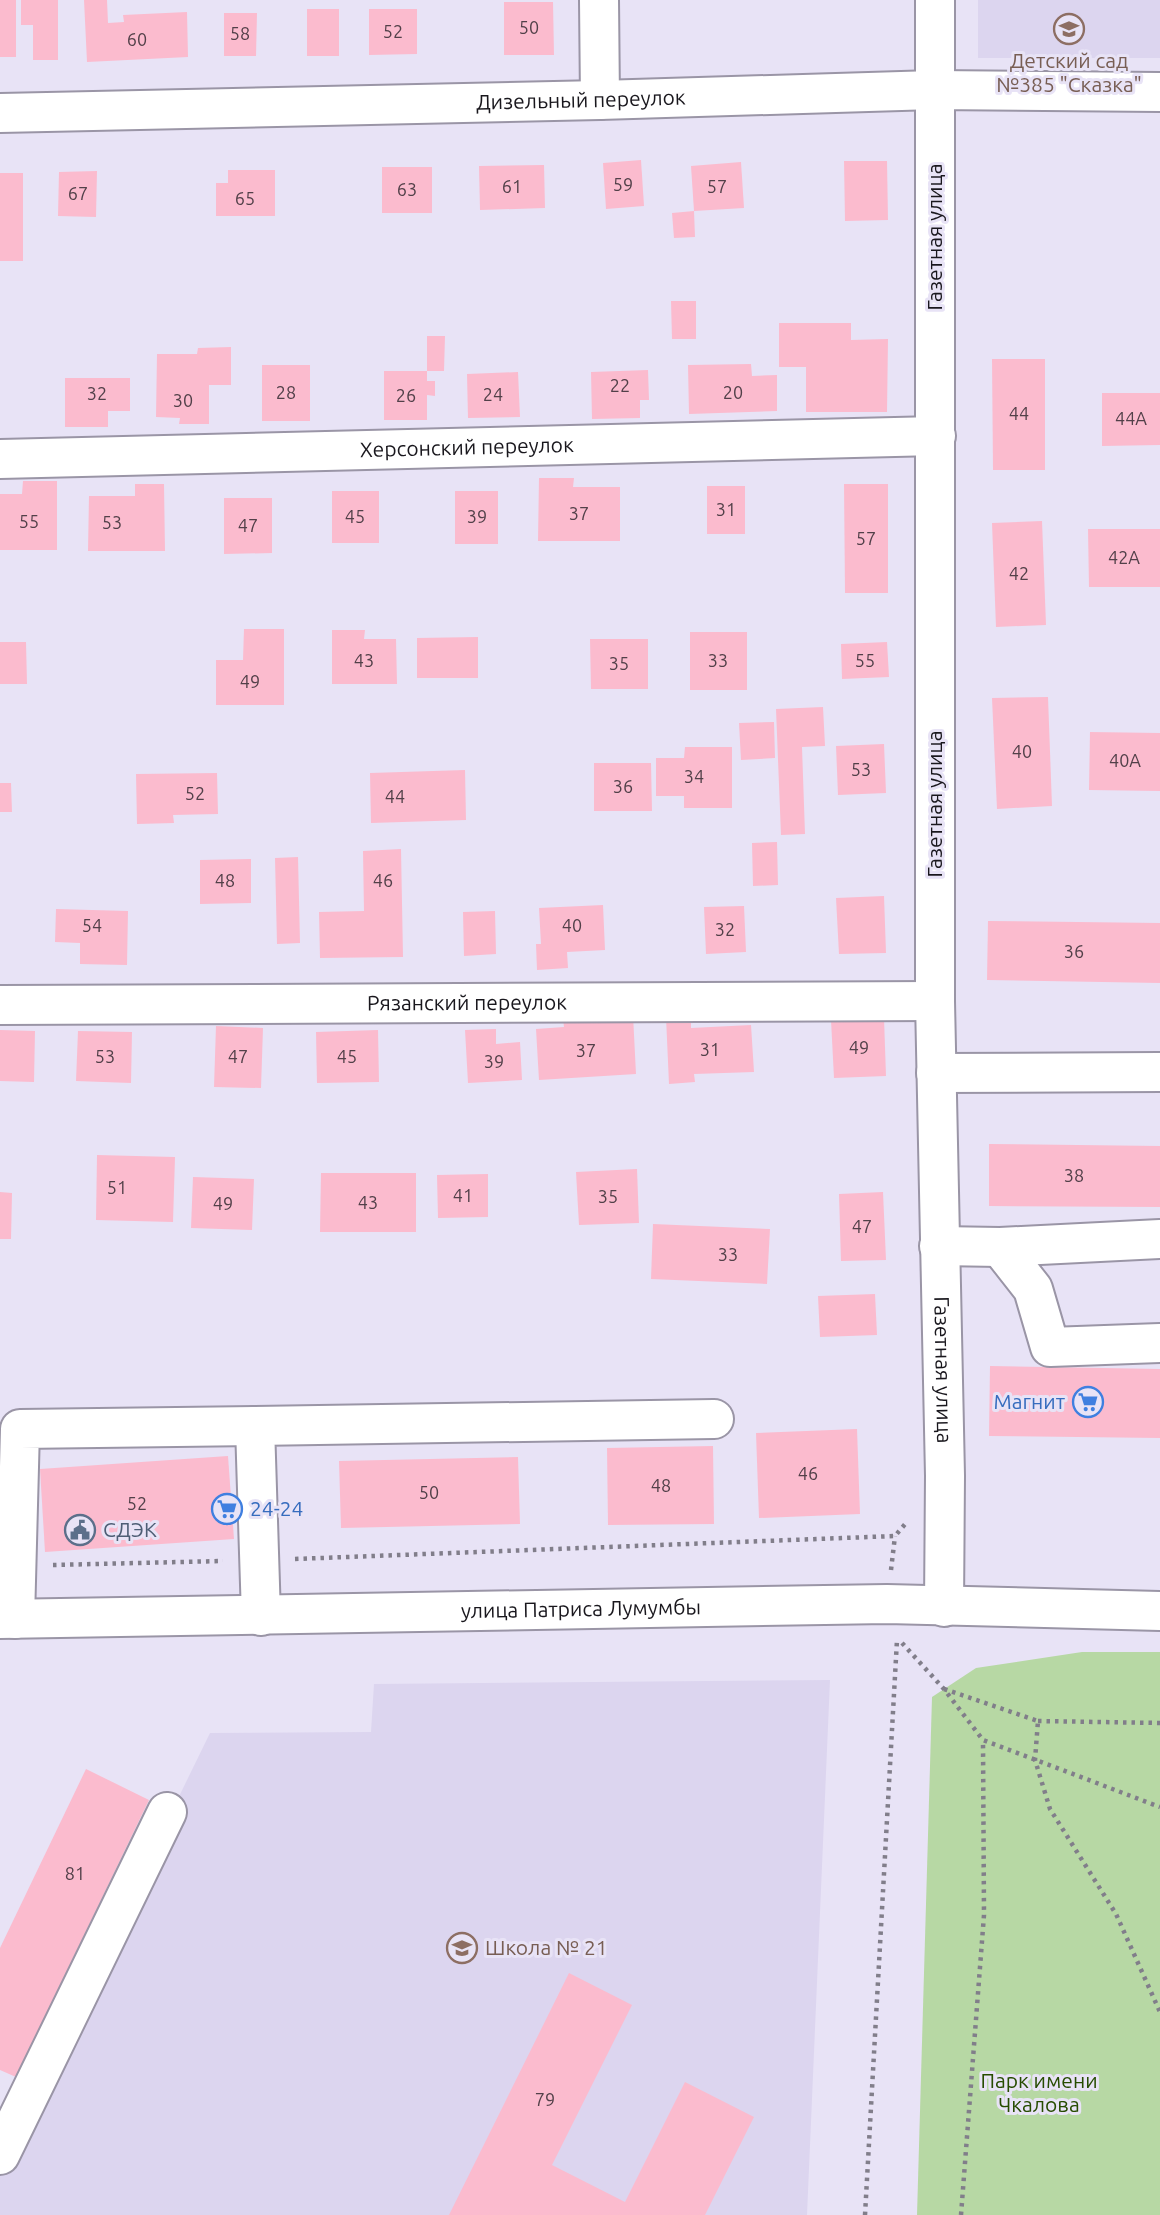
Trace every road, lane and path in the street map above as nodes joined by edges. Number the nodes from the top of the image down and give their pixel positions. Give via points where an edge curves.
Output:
1 (599, 0) edge
2 (935, 0) edge
3 (934, 90) junction
4 (1160, 92) edge
5 (600, 100) junction
6 (0, 113) edge
7 (936, 436) junction
8 (0, 459) edge
9 (935, 1001) junction
10 (0, 1005) edge
11 (1160, 1072) edge
12 (936, 1073) junction
13 (1160, 1239) edge
14 (939, 1246) junction
15 (1000, 1247) junction
16 (1160, 1343) edge
17 (714, 1419) dead end
18 (255, 1426) junction
19 (945, 1476) junction
20 (895, 1536) junction
21 (261, 1560) junction
22 (19, 1566) junction
23 (887, 1604) junction
24 (944, 1607) junction
25 (1160, 1611) edge
26 (261, 1616) junction
27 (8, 1619) edge
28 (944, 1689) junction
29 (1038, 1721) junction
30 (1160, 1723) edge
31 (983, 1740) junction
32 (1035, 1760) junction
33 (1160, 1807) edge
34 (167, 1812) dead end
35 (1160, 2012) edge
36 (0, 2155) edge
37 (865, 2215) edge
38 (961, 2215) edge

1 - 5 street
2 - 3 street, Газетная улица
3 - 4 street, Дизельный переулок
3 - 5 street, Дизельный переулок
3 - 7 street, Газетная улица
5 - 6 street, Дизельный переулок
7 - 8 street, Херсонский переулок
7 - 9 street, Газетная улица
9 - 10 street, Рязанский переулок
9 - 12 street, Газетная улица
11 - 12 street
12 - 14 street, Газетная улица
13 - 15 street
14 - 15 street
14 - 19 street, Газетная улица
15 - 16 street via 1033,1289 1050,1347
17 - 18 street
18 - 21 street
18 - 22 street via 20,1429
19 - 20 path
19 - 24 street, Газетная улица
20 - 21 path
20 - 23 path
21 - 22 path
21 - 26 street
22 - 27 street
23 - 24 street, улица Патриса Лумумбы
23 - 26 street, улица Патриса Лумумбы
24 - 25 street, улица Патриса Лумумбы
26 - 27 street, улица Патриса Лумумбы
28 - 29 path
28 - 31 path
28 - 37 path via 897,1637
29 - 30 path
29 - 32 path
31 - 32 path
31 - 38 path via 984,1916
32 - 33 path
32 - 35 path via 1050,1809 1116,1914
34 - 36 street

